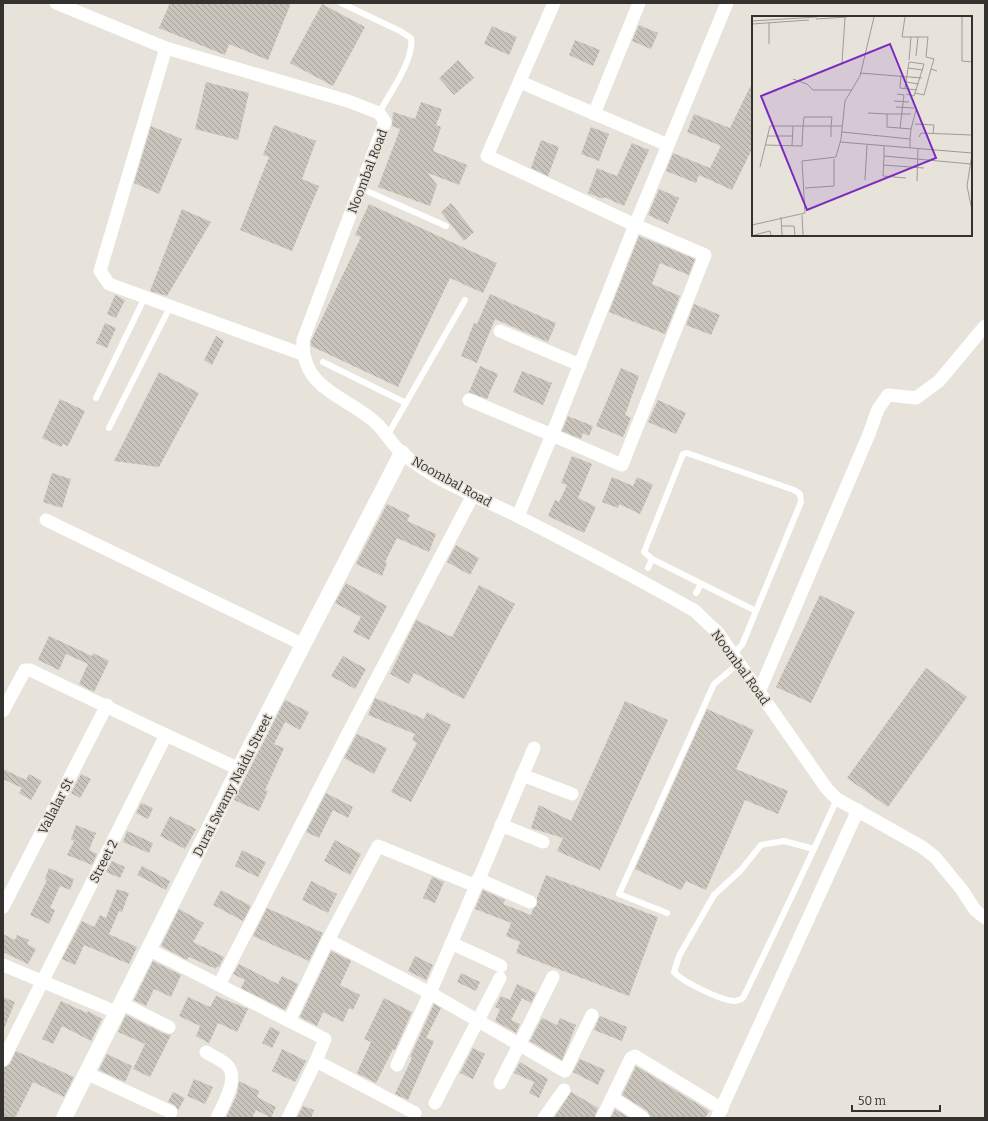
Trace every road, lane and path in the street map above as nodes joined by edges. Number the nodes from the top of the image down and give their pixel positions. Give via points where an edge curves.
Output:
1 (56, 3) edge
2 (341, 3) edge
3 (554, 3) edge
4 (639, 3) edge
5 (727, 3) edge
6 (166, 48) junction
7 (520, 82) junction
8 (379, 113) junction
9 (594, 114) junction
10 (668, 145) junction
11 (360, 188) junction
12 (635, 225) junction
13 (446, 226) dead end
14 (145, 297) junction
15 (465, 300) dead end
16 (170, 308) junction
17 (985, 326) edge
18 (500, 332) dead end
19 (302, 354) junction
20 (323, 362) dead end
21 (580, 365) junction
22 (96, 398) dead end
23 (469, 400) dead end
24 (406, 403) junction
25 (109, 428) dead end
26 (552, 435) junction
27 (387, 436) junction
28 (402, 452) junction
29 (473, 495) junction
30 (518, 516) junction
31 (46, 520) dead end
32 (652, 559) junction
33 (648, 568) dead end
34 (701, 584) junction
35 (696, 593) dead end
36 (756, 611) junction
37 (304, 645) junction
38 (736, 658) junction
39 (759, 692) junction
40 (107, 705) junction
41 (3, 712) edge
42 (166, 734) junction
43 (534, 748) dead end
44 (239, 769) junction
45 (522, 775) junction
46 (572, 794) dead end
47 (837, 799) junction
48 (858, 810) junction
49 (501, 825) junction
50 (543, 842) dead end
51 (814, 849) junction
52 (477, 882) junction
53 (530, 902) dead end
54 (3, 907) edge
55 (667, 913) dead end
56 (985, 918) edge
57 (328, 940) junction
58 (451, 943) junction
59 (150, 950) junction
60 (3, 965) edge
61 (553, 977) dead end
62 (43, 981) junction
63 (219, 985) junction
64 (430, 993) junction
65 (119, 1007) junction
66 (592, 1016) dead end
67 (288, 1021) junction
68 (478, 1021) junction
69 (169, 1027) dead end
70 (519, 1045) junction
71 (206, 1052) dead end
72 (3, 1060) edge
73 (316, 1061) junction
74 (397, 1065) dead end
75 (86, 1073) junction
76 (500, 1083) dead end
77 (564, 1090) dead end
78 (613, 1098) junction
79 (435, 1102) dead end
80 (171, 1112) dead end
81 (415, 1113) dead end
82 (720, 1113) edge
83 (64, 1118) edge
84 (217, 1118) edge
85 (288, 1118) edge
86 (544, 1118) edge
87 (602, 1118) edge
88 (643, 1118) edge

1 - 6 street, Noombal Road
2 - 8 lane via 411,38 412,46 407,60
3 - 7 street
4 - 9 street
5 - 10 street
6 - 8 street, Noombal Road via 348,101
6 - 14 street via 100,271 108,284
7 - 9 street
7 - 12 street via 487,156
8 - 11 street, Noombal Road via 386,122
9 - 10 street
10 - 12 street
11 - 13 lane
11 - 19 street, Noombal Road via 303,340
12 - 21 street
12 - 26 street via 705,255 622,465
14 - 16 street
14 - 22 lane
15 - 24 lane
16 - 19 street
16 - 25 lane
17 - 39 street via 939,381 916,398 888,395 878,409
18 - 21 street
19 - 27 street, Noombal Road via 310,373 320,385 376,423
20 - 24 lane
21 - 26 street
23 - 26 street
24 - 27 lane
26 - 30 street
27 - 28 street, Noombal Road
28 - 29 street, Noombal Road via 426,470
28 - 37 street, Durai Swamy Naidu Street
29 - 30 street, Noombal Road
29 - 63 street
30 - 38 street, Noombal Road via 695,611 718,633
31 - 37 street
32 - 33 lane
32 - 34 lane
32 - 36 lane via 644,552 683,454 687,453 794,490 800,494 800,502
34 - 35 lane
34 - 36 lane
36 - 38 lane
37 - 44 street, Durai Swamy Naidu Street
38 - 39 street, Noombal Road
38 - 55 lane via 714,684 619,894
39 - 47 street, Noombal Road via 827,789
40 - 41 street via 25,670
40 - 42 street
40 - 54 street, Vallalar St
42 - 44 street
42 - 62 street, Street 2
43 - 45 street
44 - 59 street, Durai Swamy Naidu Street
45 - 46 street
45 - 49 street
47 - 48 street, Noombal Road
47 - 51 lane
48 - 56 street, Noombal Road via 935,857 975,910
48 - 82 street
49 - 50 street
49 - 52 street
51 - 51 lane via 743,998 734,1001 679,978 674,972 679,956 714,895 741,870 761,845 784,841
52 - 53 street
52 - 57 street via 378,846
52 - 58 street
57 - 64 street
57 - 67 street
58 - 64 street
58 - 68 street via 500,972
59 - 63 street
59 - 65 street, Durai Swamy Naidu Street
60 - 62 street
61 - 70 street
62 - 65 street
62 - 72 street, Street 2
63 - 67 street
64 - 68 street
64 - 74 street
65 - 69 street
65 - 75 street, Durai Swamy Naidu Street
66 - 70 street via 565,1071
67 - 73 street via 325,1039
68 - 70 street
68 - 79 street
70 - 76 street
71 - 84 street via 227,1065 232,1072 232,1081
73 - 81 street
73 - 85 street
75 - 80 street
75 - 83 street, Durai Swamy Naidu Street
77 - 86 street
78 - 82 street via 631,1058 635,1056
78 - 87 street
78 - 88 street

